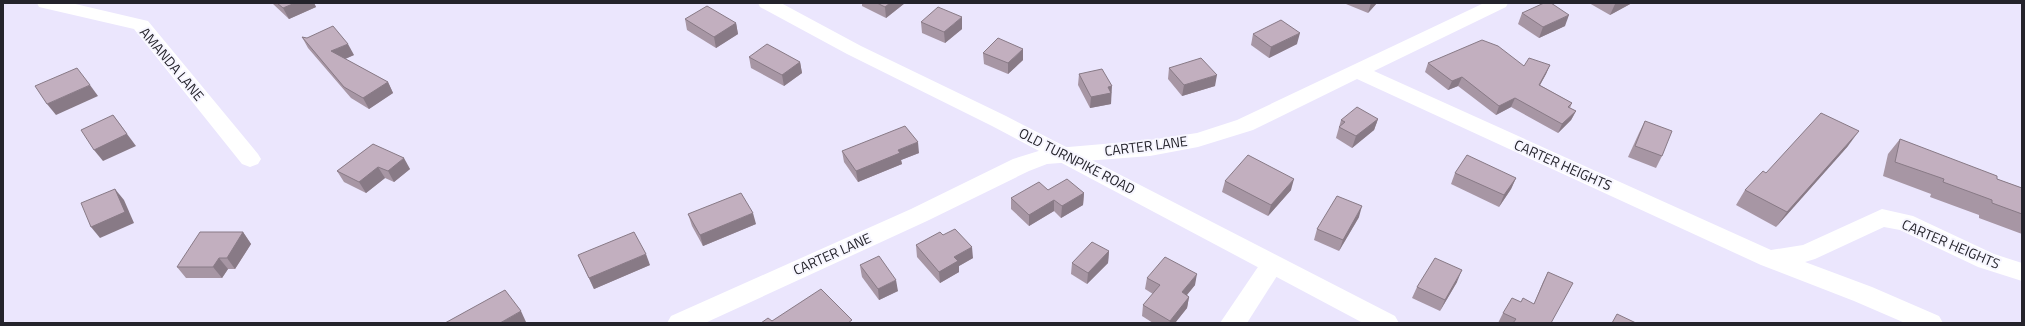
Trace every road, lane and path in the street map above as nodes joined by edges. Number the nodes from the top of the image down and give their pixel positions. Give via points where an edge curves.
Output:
1 (46, 3) edge
2 (767, 3) edge
3 (1499, 3) edge
4 (1356, 71) junction
5 (1063, 154) junction
6 (250, 159) dead end
7 (1769, 259) junction
8 (1272, 265) junction
9 (2022, 272) edge
10 (680, 323) edge
11 (1234, 323) edge
12 (1386, 323) edge
13 (1930, 323) edge

1 - 6 street, AMANDA LANE via 141,25
2 - 5 street, OLD TURNPIKE ROAD via 854,50
3 - 4 street, CARTER LANE
4 - 5 street, CARTER LANE via 1245,125 1198,140 1150,148
4 - 7 street, CARTER HEIGHTS
5 - 8 street, OLD TURNPIKE ROAD
5 - 10 street, CARTER LANE via 1021,164 919,215
7 - 9 street, CARTER HEIGHTS via 1807,253 1882,218 1905,222 1986,261
7 - 13 street, CARTER HEIGHTS via 1863,294
8 - 11 street
8 - 12 street, OLD TURNPIKE ROAD

